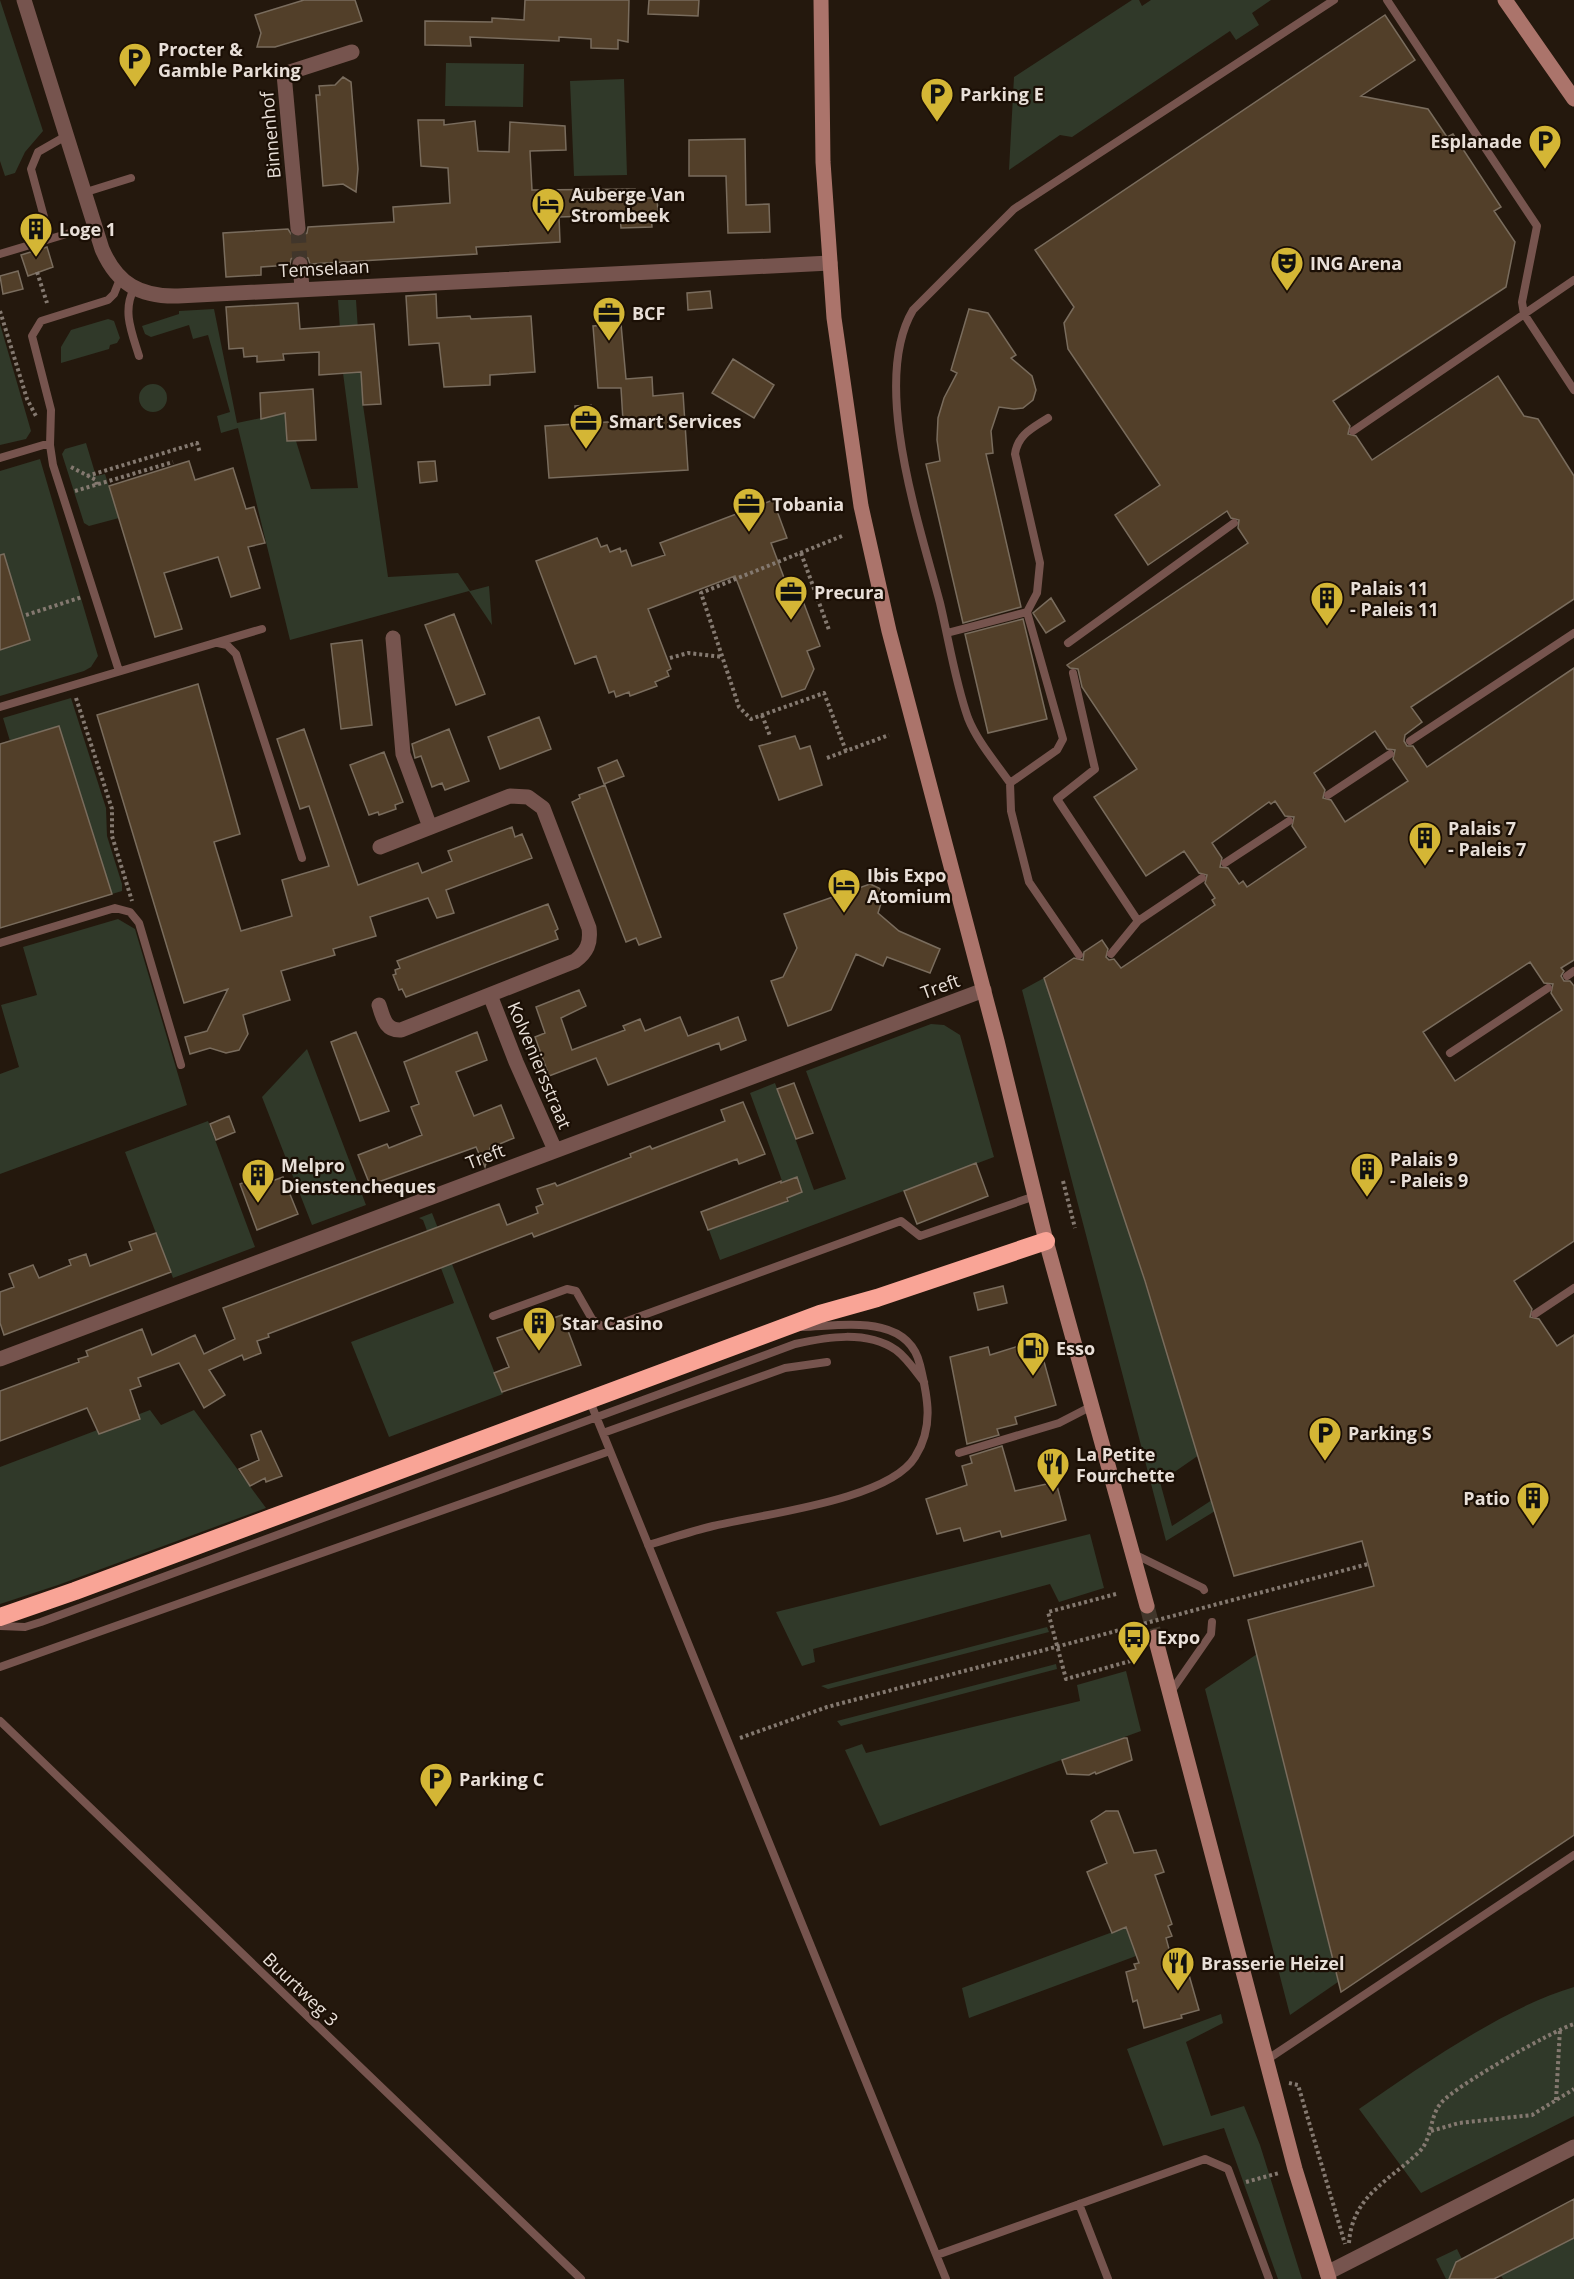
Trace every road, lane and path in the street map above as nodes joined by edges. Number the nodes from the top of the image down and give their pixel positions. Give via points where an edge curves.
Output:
1 (24, 0) edge
2 (821, 0) edge
3 (1334, 0) edge
4 (1387, 0) edge
5 (1504, 0) edge
6 (352, 52) dead end
7 (1574, 99) edge
8 (66, 136) junction
9 (130, 178) dead end
10 (83, 193) junction
11 (93, 226) junction
12 (298, 228) tunnel mouth
13 (50, 239) junction
14 (0, 254) edge
15 (830, 263) junction
16 (300, 264) tunnel mouth
17 (37, 272) dead end
18 (120, 279) junction
19 (1574, 280) edge
20 (302, 288) junction
21 (134, 289) junction
22 (47, 303) dead end
23 (0, 311) edge
24 (1524, 314) junction
25 (139, 356) dead end
26 (1574, 390) edge
27 (1048, 418) dead end
28 (1353, 431) dead end
29 (50, 432) junction
30 (50, 442) junction
31 (200, 453) dead end
32 (0, 458) edge
33 (174, 462) dead end
34 (71, 467) dead end
35 (87, 476) junction
36 (97, 485) junction
37 (63, 495) junction
38 (1234, 523) dead end
39 (842, 536) dead end
40 (801, 553) junction
41 (95, 594) junction
42 (1027, 612) junction
43 (26, 615) dead end
44 (262, 628) dead end
45 (829, 630) dead end
46 (947, 633) junction
47 (1574, 633) edge
48 (393, 638) dead end
49 (214, 643) junction
50 (1068, 643) dead end
51 (723, 657) junction
52 (670, 658) dead end
53 (120, 671) junction
54 (1073, 673) dead end
55 (72, 686) junction
56 (0, 707) edge
57 (762, 715) junction
58 (889, 735) dead end
59 (770, 736) dead end
60 (1410, 741) dead end
61 (846, 751) junction
62 (1390, 754) dead end
63 (827, 758) dead end
64 (1010, 783) junction
65 (1328, 795) dead end
66 (1289, 821) dead end
67 (430, 827) junction
68 (380, 846) dead end
69 (302, 858) dead end
70 (1226, 863) dead end
71 (1202, 878) dead end
72 (1138, 921) junction
73 (140, 923) junction
74 (0, 943) edge
75 (1111, 954) dead end
76 (1078, 956) dead end
77 (1548, 988) dead end
78 (984, 990) junction
79 (490, 995) junction
80 (379, 1005) dead end
81 (1450, 1053) dead end
82 (181, 1065) dead end
83 (555, 1150) junction
84 (1063, 1181) dead end
85 (1035, 1196) junction
86 (1075, 1228) dead end
87 (1046, 1241) junction
88 (1574, 1288) edge
89 (1535, 1314) dead end
90 (493, 1316) dead end
91 (790, 1327) junction
92 (0, 1359) edge
93 (827, 1362) dead end
94 (924, 1382) junction
95 (1093, 1405) junction
96 (592, 1407) junction
97 (603, 1433) junction
98 (610, 1451) junction
99 (959, 1453) dead end
100 (648, 1545) junction
101 (1133, 1554) junction
102 (1368, 1564) dead end
103 (1204, 1590) dead end
104 (1116, 1594) dead end
105 (1147, 1606) tunnel mouth
106 (0, 1617) edge
107 (1212, 1622) dead end
108 (0, 1626) edge
109 (1155, 1637) tunnel mouth
110 (1058, 1647) junction
111 (1134, 1660) dead end
112 (0, 1667) edge
113 (1169, 1694) junction
114 (0, 1721) edge
115 (728, 1743) junction
116 (1574, 1856) edge
117 (1574, 2024) edge
118 (1560, 2029) junction
119 (1265, 2061) junction
120 (1271, 2079) junction
121 (1574, 2089) edge
122 (1556, 2100) junction
123 (1431, 2131) junction
124 (1574, 2147) edge
125 (1295, 2169) junction
126 (1234, 2185) junction
127 (1080, 2204) junction
128 (1349, 2244) dead end
129 (936, 2255) junction
130 (1351, 2260) junction
131 (1328, 2276) edge
132 (581, 2279) edge
133 (946, 2279) edge
134 (1108, 2279) edge
135 (1269, 2279) edge

1 - 8 street, Temselaan
2 - 15 main road via 821,111
3 - 46 lane via 1014,209 913,310 905,324 898,361 899,425
4 - 24 lane via 1537,226 1522,302
5 - 7 main road
6 - 12 street, Binnenhof via 284,74
8 - 10 street, Temselaan
8 - 13 lane via 38,152 31,169
9 - 10 lane
10 - 11 street, Temselaan
11 - 13 lane
11 - 18 street, Temselaan
13 - 14 lane
15 - 20 street, Temselaan
15 - 78 main road via 861,506 889,631
16 - 20 street
17 - 22 path
18 - 21 street, Temselaan
18 - 29 lane via 108,300 41,321 33,330 51,410
19 - 24 lane
20 - 21 street, Temselaan via 166,296
21 - 25 lane via 128,317
23 - 29 path via 27,399
24 - 26 lane
24 - 28 lane
27 - 42 lane via 1022,435 1016,444 1040,563 1037,594
29 - 30 lane
30 - 32 lane
30 - 37 lane
31 - 35 path via 197,443
33 - 36 path
34 - 35 path
35 - 36 path via 96,480
36 - 37 path
37 - 41 lane
38 - 50 lane
39 - 40 path
40 - 45 path
40 - 51 path via 701,593
41 - 43 path
41 - 53 lane
42 - 46 lane
42 - 64 lane via 1063,739 1057,750
44 - 49 lane
46 - 64 lane via 969,718
47 - 60 lane
48 - 67 street via 403,754
49 - 53 lane
49 - 69 lane via 227,645 236,654
51 - 52 path via 688,653
51 - 57 path via 740,707 750,719
53 - 55 lane
54 - 72 lane via 1095,769 1057,799
55 - 56 lane
55 - 73 path via 112,809 112,836
57 - 59 path
57 - 61 path via 824,693
58 - 61 path
61 - 63 path
62 - 65 lane
64 - 76 lane via 1011,811 1029,882
66 - 70 lane
67 - 68 street, Kolveniersstraat
67 - 79 street, Kolveniersstraat via 510,796 537,801 589,928 589,946 575,961
71 - 72 lane
72 - 75 lane
73 - 74 lane via 130,912 115,908
73 - 82 lane
77 - 81 lane
78 - 83 street, Treft
78 - 85 main road
79 - 80 street, Kolveniersstraat via 397,1031 387,1026
79 - 83 street, Kolveniersstraat
83 - 92 street, Treft
84 - 86 path
85 - 87 main road
85 - 90 lane via 920,1236 901,1221 619,1324 601,1326 592,1319 576,1292 567,1289
87 - 91 highway
87 - 95 main road
88 - 89 lane
91 - 94 lane via 853,1323 894,1334 907,1341 918,1356
91 - 96 highway
93 - 97 lane via 785,1368
94 - 96 lane via 897,1351 881,1342 864,1338 820,1339
94 - 100 lane via 928,1399 926,1436 915,1459 896,1478 863,1493 710,1526
95 - 99 lane via 1059,1423
95 - 101 main road
96 - 97 lane
96 - 106 highway
96 - 108 lane via 41,1622 25,1627
97 - 98 lane
98 - 100 lane
98 - 112 lane
100 - 115 lane
101 - 103 lane
101 - 105 main road
102 - 110 path, bridge
104 - 110 path via 1048,1612
107 - 113 lane via 1211,1635
109 - 113 main road
110 - 111 path via 1066,1679
110 - 115 path via 827,1707
113 - 119 main road
114 - 132 lane, Buurtweg 3
115 - 129 lane
116 - 119 lane
117 - 118 path
118 - 122 path
118 - 123 path via 1449,2096 1436,2110
119 - 120 main road
120 - 125 main road
120 - 130 path via 1298,2085
121 - 122 path
122 - 123 path via 1532,2115 1459,2123
123 - 128 path via 1419,2152 1378,2186 1354,2216
124 - 130 street
125 - 126 path
125 - 131 main road
126 - 127 lane via 1228,2169 1205,2159
126 - 135 lane
127 - 129 lane
127 - 134 lane
129 - 133 lane
130 - 131 street

